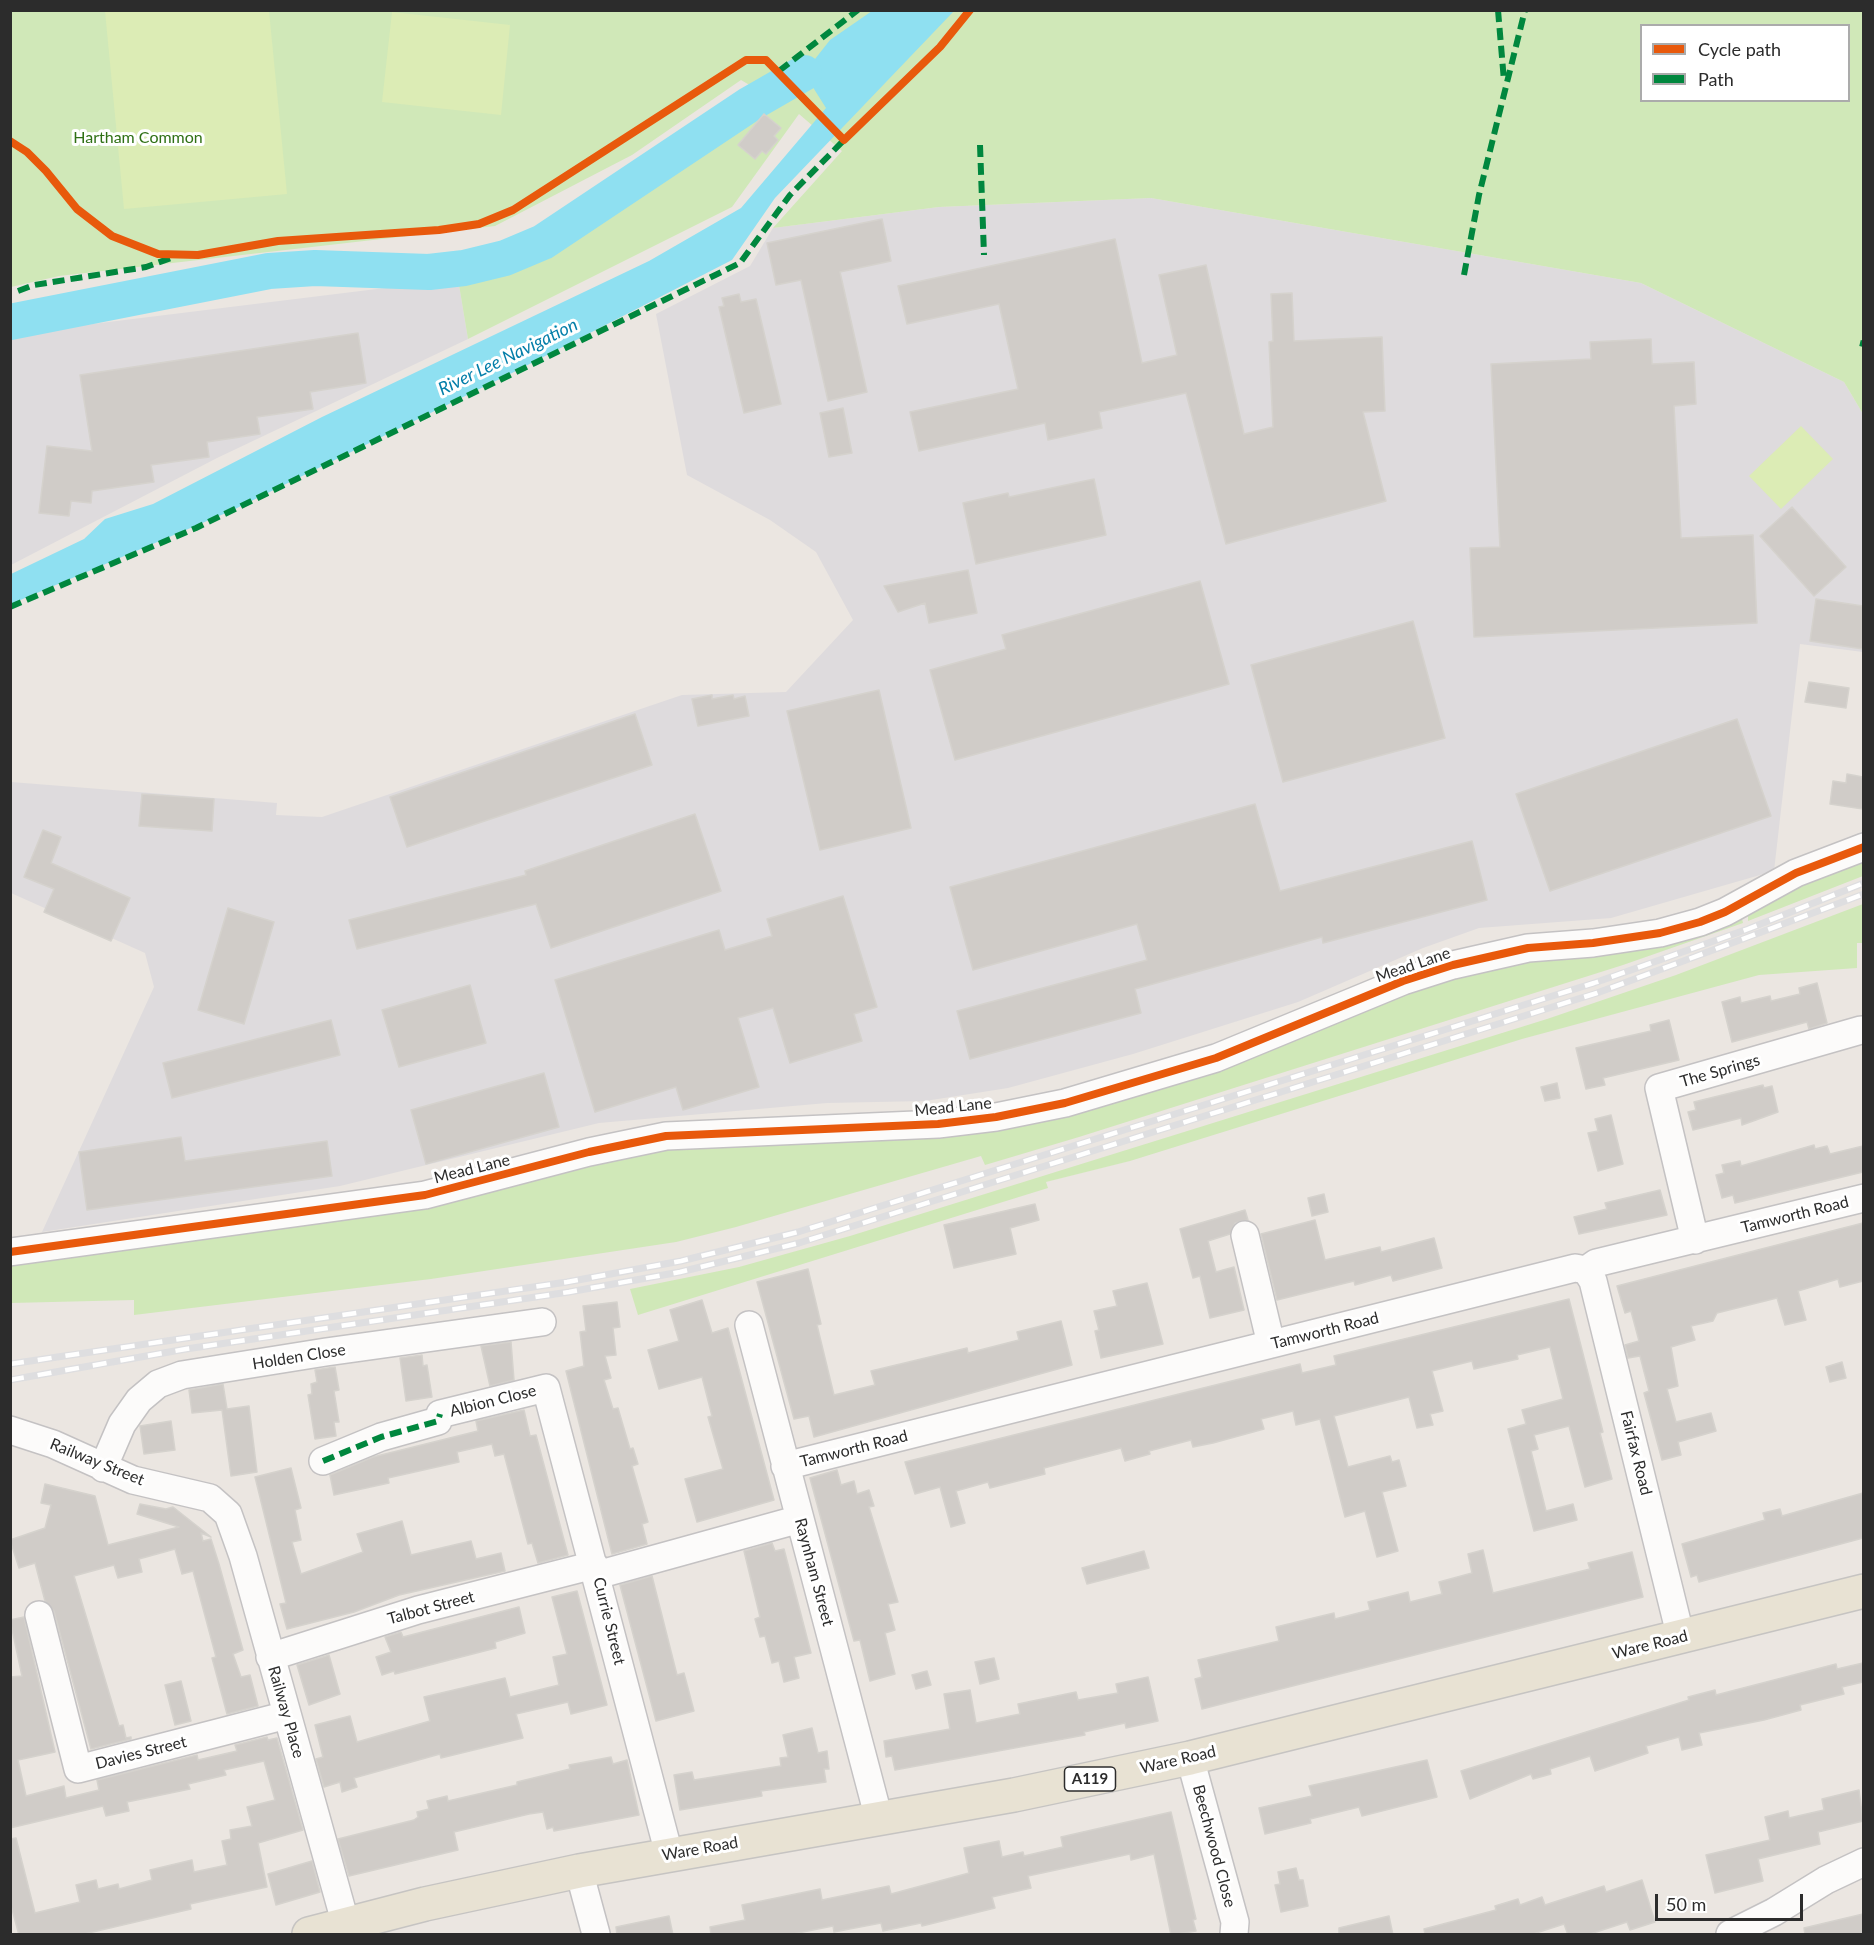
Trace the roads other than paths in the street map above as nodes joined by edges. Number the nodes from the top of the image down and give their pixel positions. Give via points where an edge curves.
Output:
1 (1863, 847) edge
2 (1861, 1029) dead end
3 (1863, 1198) edge
4 (1245, 1235) dead end
5 (1695, 1240) junction
6 (10, 1252) edge
7 (1586, 1270) junction
8 (542, 1322) dead end
9 (749, 1325) dead end
10 (1271, 1344) junction
11 (546, 1388) joint
12 (10, 1430) edge
13 (322, 1461) dead end
14 (785, 1466) junction
15 (103, 1468) junction
16 (219, 1503) joint
17 (800, 1519) junction
18 (596, 1570) junction
19 (1863, 1591) edge
20 (39, 1615) dead end
21 (1681, 1638) junction
22 (270, 1657) junction
23 (287, 1715) junction
24 (1190, 1758) junction
25 (879, 1819) junction
26 (669, 1854) junction
27 (1863, 1862) edge
28 (579, 1871) junction
29 (345, 1925) junction
30 (309, 1935) edge
31 (596, 1935) edge
32 (1234, 1935) edge
33 (1730, 1935) edge

1 - 6 street, Mead Lane via 1796,873 1700,922 1660,933 1528,948 1453,965 1216,1058 1065,1103 938,1124 666,1136 425,1195
2 - 5 street, The Springs via 1659,1088
3 - 5 street, Tamworth Road
4 - 10 street
5 - 7 street, Tamworth Road via 1596,1263
7 - 10 street, Tamworth Road via 1575,1268
7 - 21 street, Fairfax Road via 1593,1281
8 - 15 street, Holden Close via 335,1350 182,1376 158,1384 139,1400 122,1424
9 - 14 street, Raynham Street
10 - 14 street, Tamworth Road
11 - 13 street, Albion Close via 440,1414 438,1420
11 - 18 street, Currie Street
12 - 15 street, Railway Street via 53,1444
14 - 17 street, Raynham Street
15 - 16 street, Railway Street
16 - 22 street, Railway Place via 234,1529
17 - 18 street, Talbot Street
17 - 25 street, Raynham Street
18 - 22 street, Talbot Street via 418,1610
18 - 26 street, Currie Street
19 - 21 main road, Ware Road / A119
20 - 23 street, Davies Street via 78,1769
21 - 24 main road, Ware Road / A119
22 - 23 street, Railway Place
23 - 29 street, Railway Place
24 - 25 main road, Ware Road / A119
24 - 32 street, Beechwood Close via 1235,1922
25 - 26 main road, Ware Road / A119
26 - 28 main road, Ware Road / A119
27 - 33 street
28 - 29 main road, Ware Road / A119
28 - 31 street
29 - 30 main road, Ware Road / A119

